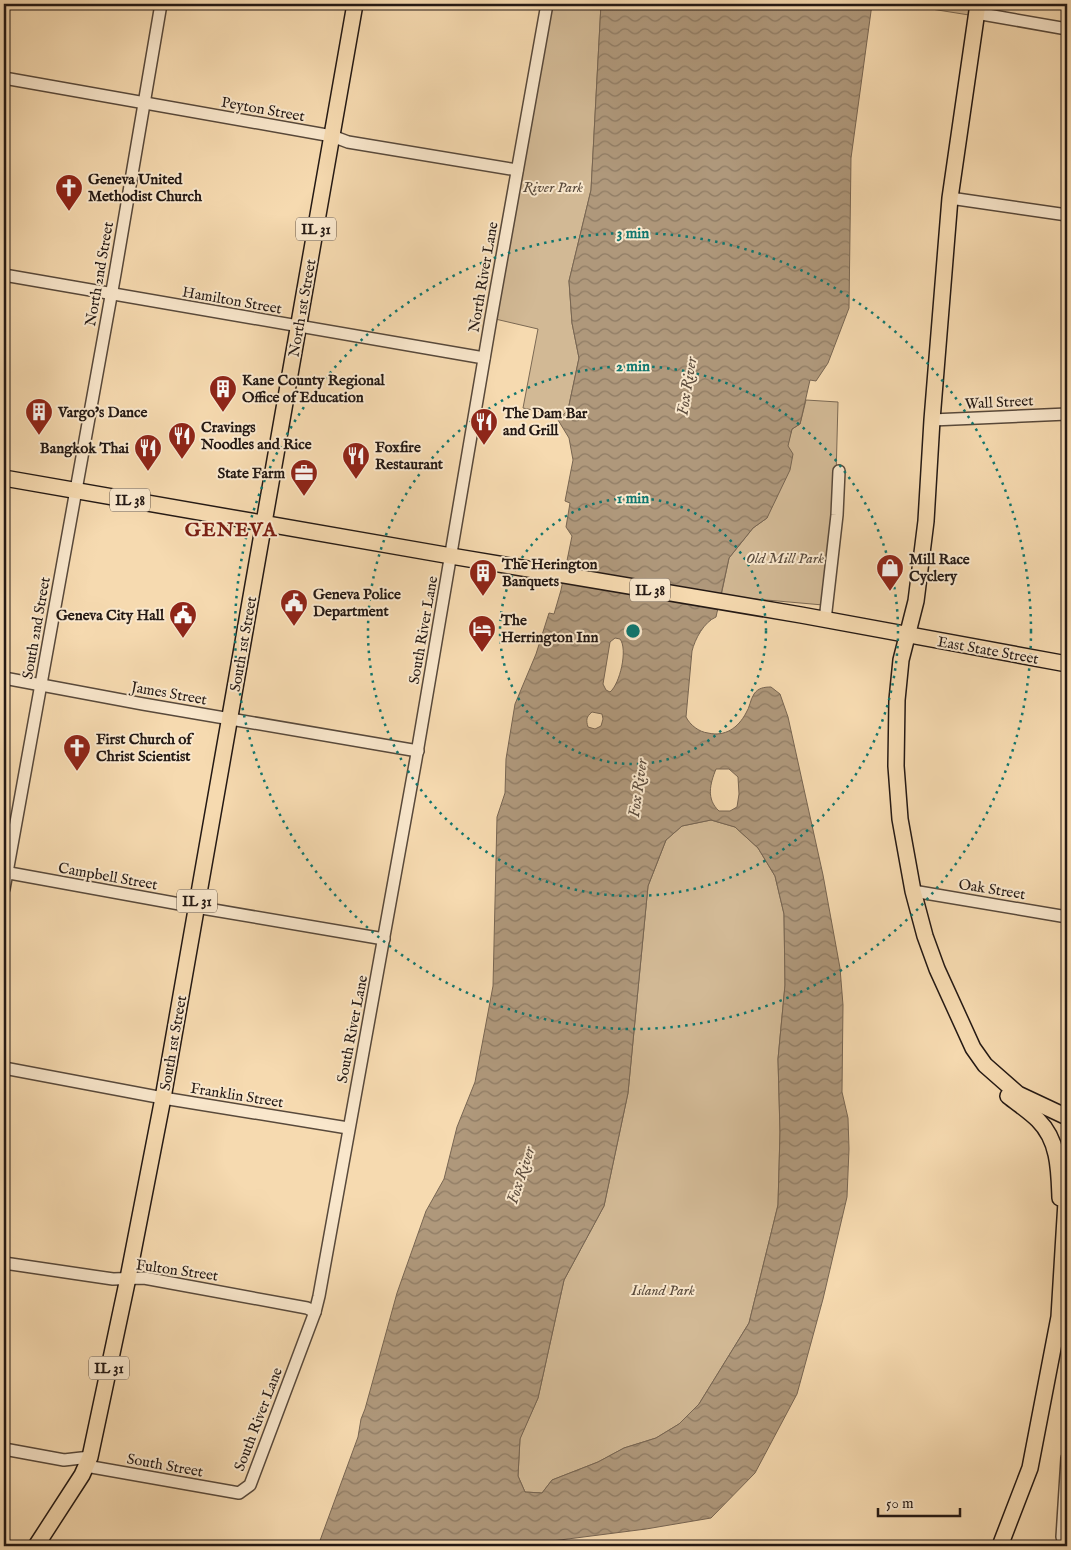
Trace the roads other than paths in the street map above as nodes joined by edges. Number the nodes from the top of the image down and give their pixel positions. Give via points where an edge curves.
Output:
1 (161, 4) edge
2 (355, 4) edge
3 (547, 4) edge
4 (977, 8) edge
5 (1067, 29) edge
6 (4, 78) edge
7 (145, 103) junction
8 (332, 136) junction
9 (517, 170) junction
10 (950, 198) junction
11 (1067, 215) edge
12 (4, 275) edge
13 (111, 294) junction
14 (299, 326) junction
15 (484, 358) junction
16 (1067, 414) edge
17 (932, 420) junction
18 (839, 471) dead end
19 (4, 478) edge
20 (76, 490) junction
21 (263, 524) junction
22 (451, 556) junction
23 (825, 620) junction
24 (908, 635) junction
25 (1067, 664) edge
26 (4, 678) edge
27 (41, 686) junction
28 (230, 718) junction
29 (418, 751) junction
30 (5, 872) edge
31 (4, 889) edge
32 (913, 891) junction
33 (196, 907) junction
34 (1067, 917) edge
35 (384, 938) junction
36 (985, 1065) junction
37 (4, 1068) edge
38 (163, 1098) junction
39 (1067, 1117) edge
40 (348, 1128) junction
41 (1067, 1185) edge
42 (1063, 1244) junction
43 (4, 1263) edge
44 (128, 1278) junction
45 (315, 1312) junction
46 (1063, 1318) edge
47 (4, 1449) edge
48 (1067, 1458) edge
49 (64, 1460) junction
50 (86, 1466) junction
51 (239, 1493) joint
52 (1062, 1537) dead end
53 (36, 1546) edge
54 (1000, 1546) edge

1 - 7 street, North 2nd Street
2 - 8 main road, North 1st Street / IL 31
3 - 9 street, North River Lane
4 - 5 street
4 - 10 main road
6 - 7 street, Peyton Street
7 - 8 street, Peyton Street
7 - 13 street, North 2nd Street
8 - 9 street, Peyton Street via 348,142
8 - 14 main road, North 1st Street / IL 31
9 - 15 street, North River Lane
10 - 11 street
10 - 17 main road
12 - 13 street, Hamilton Street
13 - 14 street, Hamilton Street
13 - 20 street, North 2nd Street
14 - 15 street, Hamilton Street
14 - 21 main road, North 1st Street / IL 31
15 - 22 street, North River Lane
16 - 17 street, Wall Street
17 - 24 main road via 926,521 916,601
18 - 23 street
19 - 20 main road, IL 38
20 - 21 main road, IL 38
20 - 27 street, South 2nd Street
21 - 22 main road, IL 38
21 - 28 main road, South 1st Street / IL 31
22 - 23 main road, IL 38
22 - 29 street, South River Lane
23 - 24 main road, IL 38
24 - 25 main road, East State Street / IL 38
24 - 32 main road via 901,660 896,766 900,819
26 - 27 street, James Street
27 - 28 street, James Street
27 - 30 street, South 2nd Street
28 - 29 street, James Street
28 - 33 main road, South 1st Street / IL 31
29 - 35 street, South River Lane
30 - 31 street, South 2nd Street
30 - 33 street, Campbell Street
32 - 34 street, Oak Street
32 - 36 main road via 937,969 973,1048
33 - 35 street, Campbell Street
33 - 38 main road, South 1st Street / IL 31
35 - 40 street, South River Lane
36 - 39 main road via 1018,1094
36 - 42 main road via 1004,1093 1039,1120 1055,1148
37 - 38 street, Franklin Street
38 - 40 street, Franklin Street
38 - 44 main road, South 1st Street / IL 31
40 - 45 street, South River Lane
41 - 42 main road
42 - 46 main road
43 - 44 street, Fulton Street via 112,1279
44 - 45 street, Fulton Street via 158,1280
44 - 50 main road, South 1st Street / IL 31
45 - 51 street, South River Lane via 250,1485
46 - 54 main road via 1030,1468
47 - 49 street, South Street
48 - 52 street
49 - 50 street, South Street
49 - 50 street, South Street
50 - 51 street, South Street
50 - 53 main road, South 1st Street / IL 31

